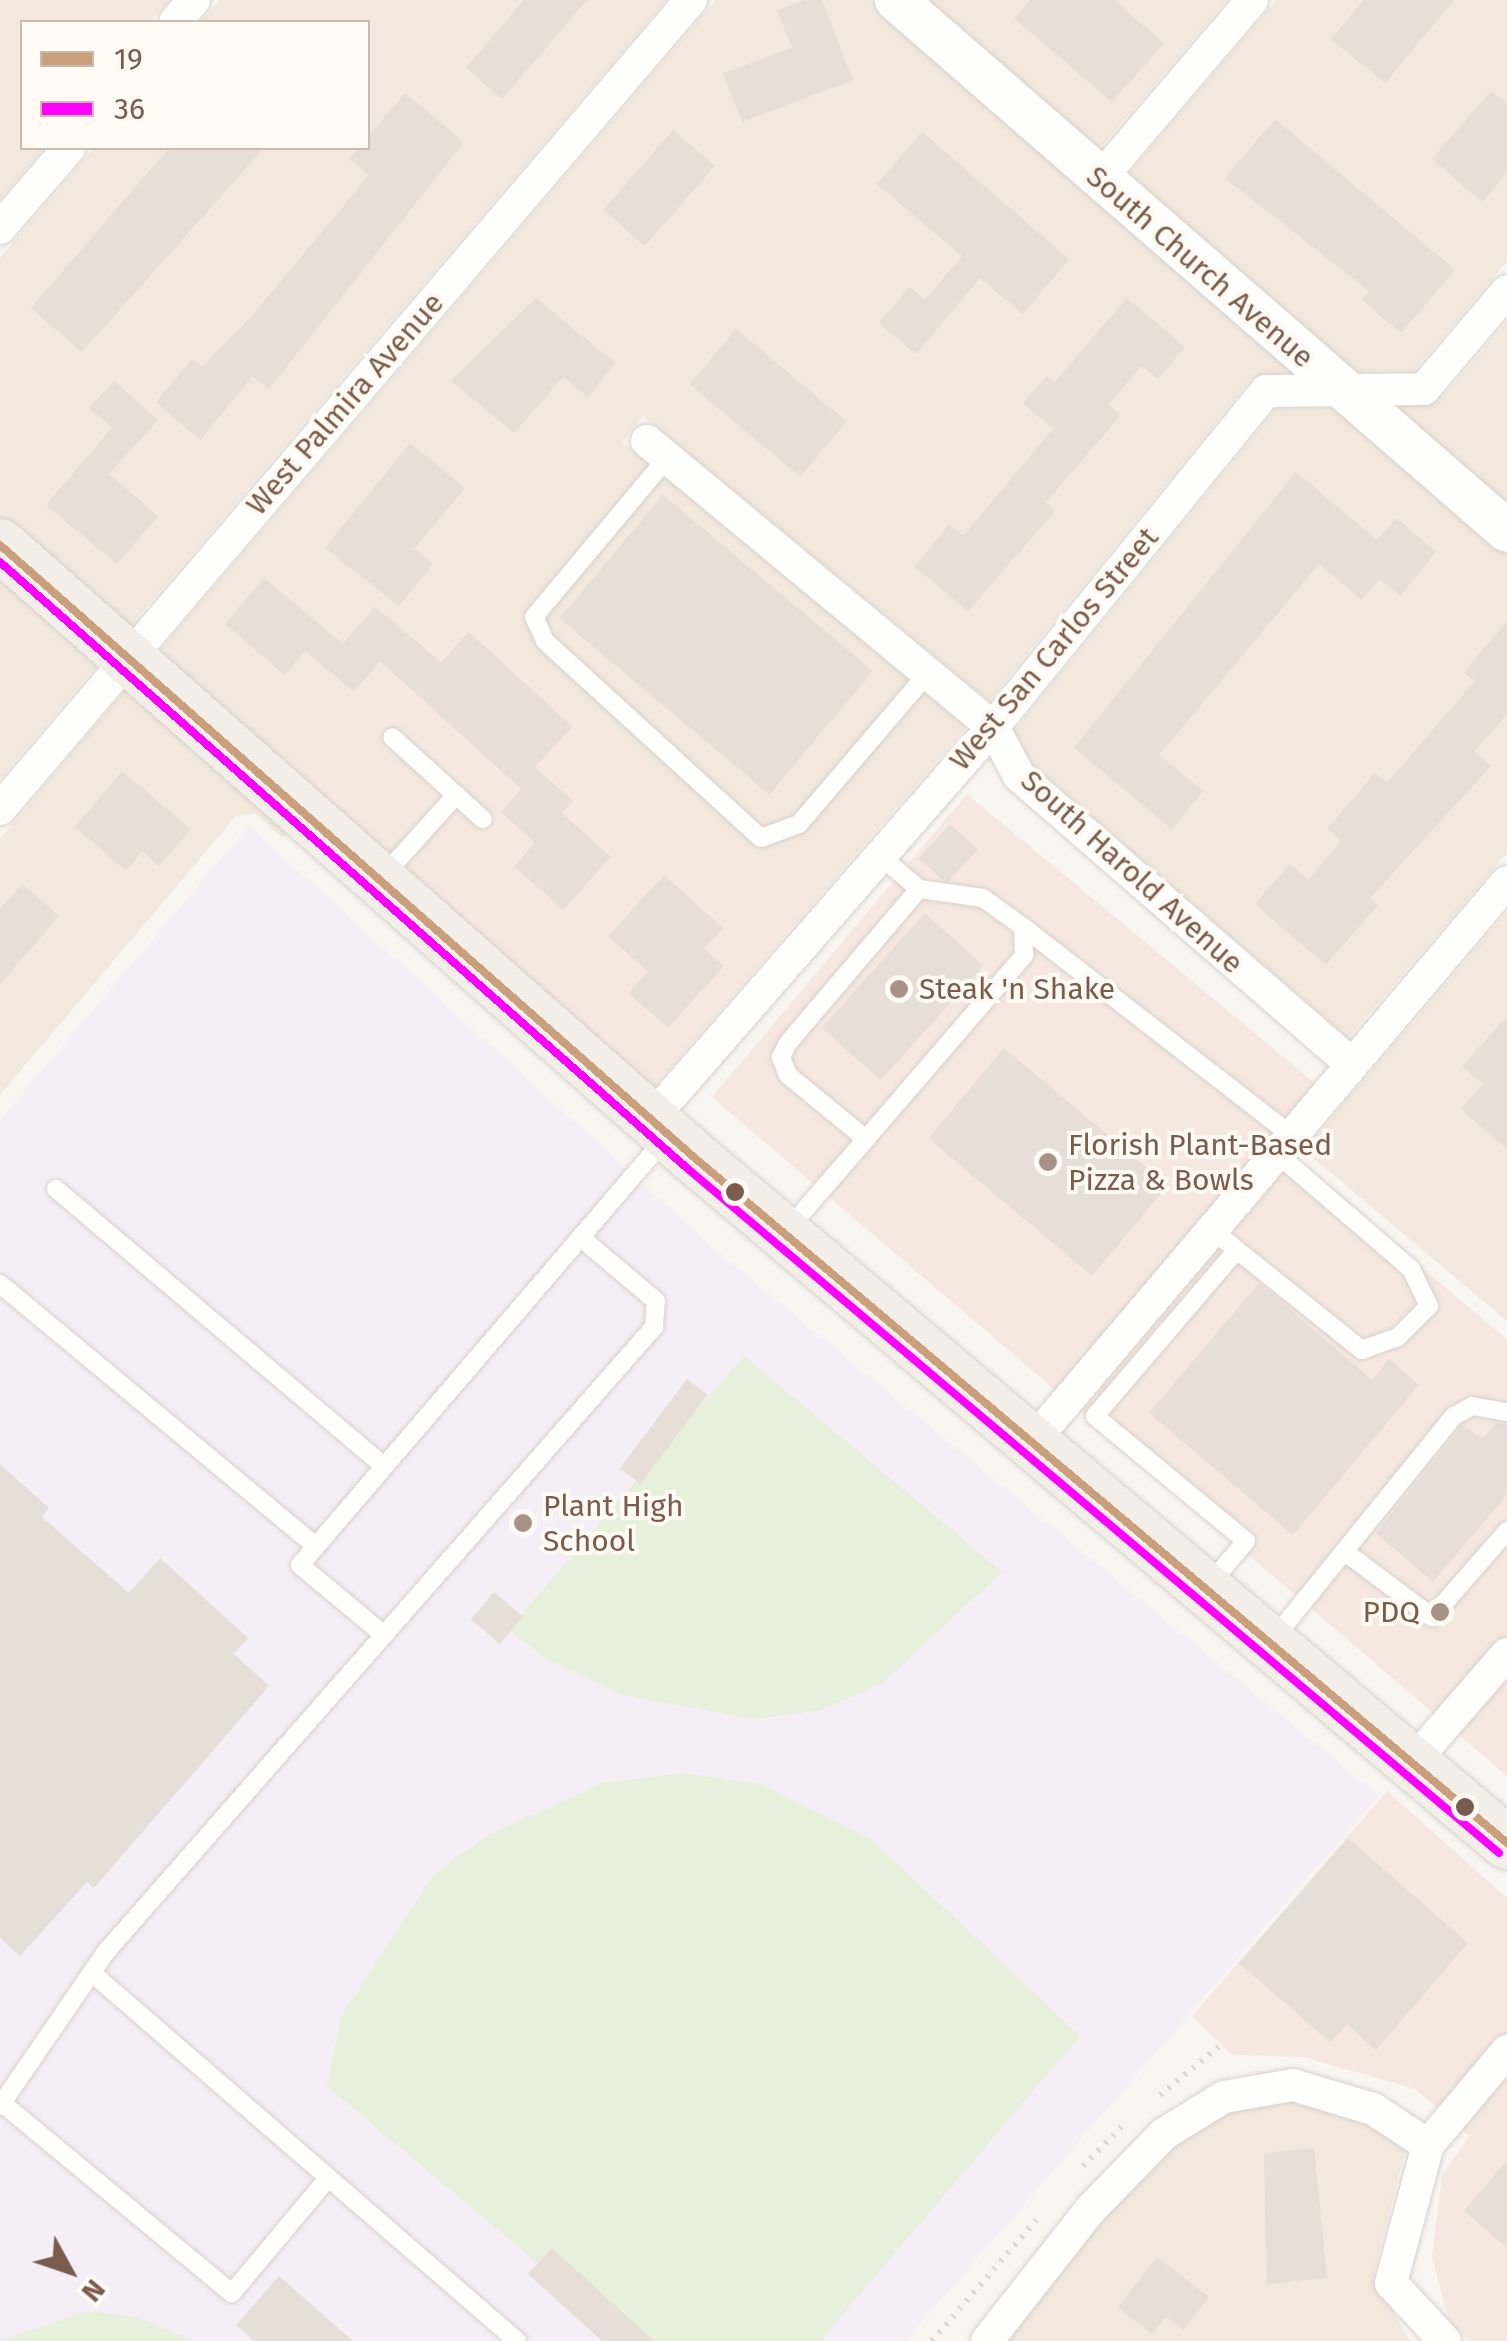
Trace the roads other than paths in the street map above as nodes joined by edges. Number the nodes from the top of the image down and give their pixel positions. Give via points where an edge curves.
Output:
1 (194, 0) edge
2 (691, 0) edge
3 (896, 0) edge
4 (1252, 0) edge
5 (177, 20) edge
6 (66, 150) edge
7 (1099, 180) junction
8 (0, 228) edge
9 (1507, 291) edge
10 (1341, 390) junction
11 (657, 450) joint
12 (1507, 531) edge
13 (0, 545) edge
14 (129, 656) junction
15 (928, 673) junction
16 (993, 726) junction
17 (392, 737) dead end
18 (456, 795) junction
19 (0, 809) edge
20 (483, 819) dead end
21 (880, 856) junction
22 (380, 880) junction
23 (1507, 882) edge
24 (918, 890) junction
25 (1023, 927) junction
26 (1351, 1064) junction
27 (659, 1127) junction
28 (866, 1140) junction
29 (1284, 1144) junction
30 (56, 1189) dead end
31 (784, 1235) junction
32 (580, 1237) junction
33 (1224, 1240) junction
34 (0, 1284) edge
35 (1507, 1412) edge
36 (1029, 1446) junction
37 (384, 1466) junction
38 (1507, 1531) edge
39 (316, 1546) junction
40 (1348, 1556) junction
41 (1204, 1590) junction
42 (384, 1635) junction
43 (1269, 1644) junction
44 (1507, 1654) edge
45 (1412, 1762) junction
46 (1502, 1829) edge
47 (92, 1973) junction
48 (1507, 2051) edge
49 (1, 2104) edge
50 (1428, 2145) junction
51 (328, 2178) junction
52 (517, 2341) edge
53 (987, 2341) edge
54 (1445, 2341) edge

1 - 5 street
2 - 14 street, West Palmira Avenue
3 - 7 street, South Church Avenue
4 - 7 street
6 - 8 street
7 - 10 street, South Church Avenue
9 - 10 street, West San Carlos Street via 1424,389
10 - 12 street, South Church Avenue
10 - 16 street, West San Carlos Street via 1266,391
11 - 15 street, South Harold Avenue
11 - 15 lane via 534,617 545,641 762,838 799,824
13 - 14 main road
14 - 19 street, West Palmira Avenue
14 - 22 main road
15 - 16 street, South Harold Avenue
16 - 21 street, West San Carlos Street
16 - 26 street, South Harold Avenue via 1018,776
17 - 18 lane
18 - 20 lane
18 - 22 lane
21 - 24 lane
21 - 27 street, West San Carlos Street
22 - 27 main road
23 - 26 street
24 - 25 lane via 983,898
24 - 28 lane via 781,1057 788,1074
25 - 28 lane via 1024,954
25 - 29 lane
26 - 29 street
27 - 31 main road
27 - 32 lane
28 - 31 lane
29 - 33 street
29 - 33 lane via 1411,1269 1429,1306 1398,1337 1362,1350
30 - 37 lane
31 - 36 main road
32 - 37 lane
32 - 42 lane via 656,1301 654,1327
33 - 36 street
33 - 41 lane via 1095,1416 1246,1541
34 - 39 lane
35 - 40 lane via 1472,1406 1454,1416 1365,1516
36 - 41 main road
37 - 39 lane
38 - 40 lane via 1432,1617
39 - 42 lane via 300,1564
40 - 43 lane
41 - 43 main road
42 - 47 lane
43 - 45 main road
44 - 45 street
45 - 46 main road
47 - 49 lane
47 - 51 lane
48 - 50 street
49 - 51 lane via 232,2293
50 - 53 street via 1374,2110 1292,2085 1224,2097 1164,2134 1115,2184
50 - 54 street via 1390,2283
51 - 52 lane

